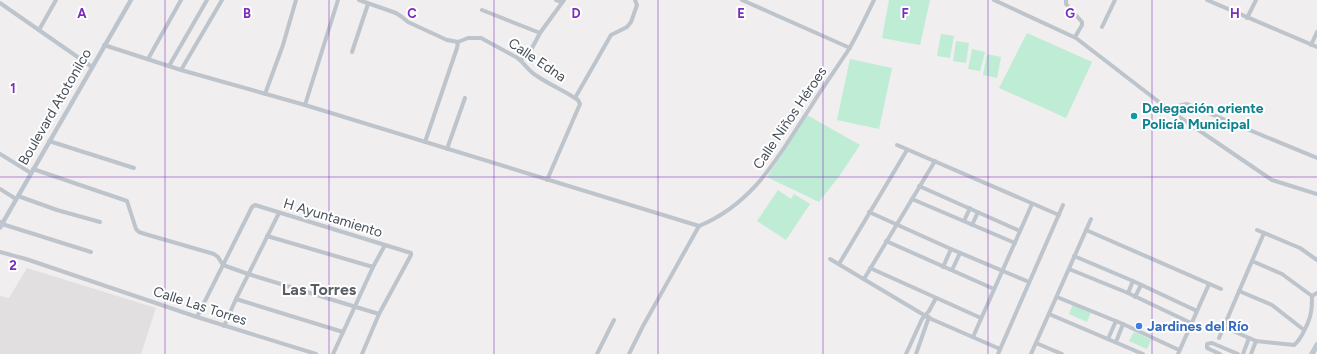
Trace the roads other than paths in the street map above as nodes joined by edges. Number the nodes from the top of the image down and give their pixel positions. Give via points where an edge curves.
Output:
1 (56, 0) edge
2 (131, 0) edge
3 (181, 0) edge
4 (206, 0) edge
5 (222, 0) edge
6 (296, 0) edge
7 (338, 0) edge
8 (359, 0) edge
9 (556, 0) edge
10 (640, 0) edge
11 (742, 0) edge
12 (874, 0) edge
13 (994, 0) edge
14 (1066, 0) edge
15 (1115, 0) edge
16 (1208, 0) edge
17 (1223, 0) edge
18 (1256, 0) edge
19 (563, 1) edge
20 (0, 2) edge
21 (636, 2) edge
22 (368, 4) junction
23 (1220, 6) junction
24 (482, 10) dead end
25 (1247, 18) junction
26 (1102, 27) dead end
27 (39, 30) junction
28 (1317, 32) edge
29 (540, 33) junction
30 (1075, 37) junction
31 (458, 42) junction
32 (1311, 44) junction
33 (104, 45) junction
34 (1317, 47) edge
35 (850, 48) junction
36 (352, 52) dead end
37 (148, 59) junction
38 (521, 60) junction
39 (169, 66) junction
40 (92, 67) junction
41 (181, 70) junction
42 (265, 94) junction
43 (465, 98) dead end
44 (575, 98) junction
45 (305, 105) junction
46 (1172, 112) junction
47 (49, 141) junction
48 (425, 142) junction
49 (897, 145) dead end
50 (447, 149) junction
51 (907, 150) junction
52 (0, 154) edge
53 (1317, 158) edge
54 (934, 161) junction
55 (134, 168) dead end
56 (32, 171) junction
57 (547, 180) junction
58 (919, 186) junction
59 (0, 188) edge
60 (1317, 194) edge
61 (17, 197) junction
62 (912, 198) junction
63 (1032, 204) junction
64 (1063, 205) dead end
65 (970, 208) junction
66 (870, 212) junction
67 (978, 212) junction
68 (279, 213) junction
69 (1059, 215) junction
70 (1091, 218) dead end
71 (964, 221) junction
72 (100, 222) dead end
73 (1, 224) edge
74 (896, 224) junction
75 (972, 225) junction
76 (699, 226) junction
77 (1020, 230) junction
78 (1086, 230) junction
79 (1257, 230) dead end
80 (1264, 233) junction
81 (267, 236) junction
82 (886, 241) junction
83 (1015, 243) junction
84 (385, 245) junction
85 (951, 249) junction
86 (0, 252) edge
87 (91, 252) dead end
88 (960, 253) junction
89 (1074, 256) junction
90 (830, 259) dead end
91 (1317, 260) edge
92 (1252, 261) junction
93 (839, 264) junction
94 (223, 265) junction
95 (373, 267) junction
96 (943, 267) junction
97 (870, 268) junction
98 (1069, 269) junction
99 (952, 270) junction
100 (1002, 270) junction
101 (248, 274) junction
102 (864, 279) junction
103 (1133, 281) junction
104 (1029, 282) junction
105 (1209, 284) junction
106 (1141, 285) junction
107 (994, 289) junction
108 (1221, 289) dead end
109 (1239, 291) junction
110 (1317, 292) edge
111 (1128, 293) junction
112 (1057, 296) junction
113 (1135, 296) junction
114 (1312, 296) junction
115 (936, 298) junction
116 (236, 299) junction
117 (355, 306) junction
118 (1197, 311) junction
119 (380, 314) junction
120 (1049, 314) junction
121 (197, 317) junction
122 (927, 317) junction
123 (981, 318) junction
124 (614, 320) dead end
125 (1116, 321) junction
126 (1191, 323) junction
127 (1124, 324) junction
128 (224, 326) junction
129 (1224, 327) junction
130 (1304, 330) junction
131 (343, 332) junction
132 (973, 337) junction
133 (1108, 338) junction
134 (1219, 338) dead end
135 (1249, 338) junction
136 (1256, 341) junction
137 (1116, 342) junction
138 (1036, 343) junction
139 (1317, 345) edge
140 (1000, 349) junction
141 (907, 353) edge
142 (1178, 353) edge
143 (316, 354) edge
144 (333, 354) edge
145 (362, 354) edge
146 (596, 354) edge
147 (629, 354) edge
148 (912, 354) edge
149 (916, 354) edge
150 (998, 354) edge
151 (1031, 354) edge
152 (1062, 354) edge
153 (1143, 354) edge
154 (1220, 354) edge
155 (1238, 354) edge
156 (1243, 354) edge
157 (1251, 354) edge
158 (1312, 354) edge

1 - 27 street
2 - 33 street, Boulevard Atotonilco
3 - 37 street
4 - 39 street
5 - 41 street
6 - 42 street
7 - 45 street
8 - 22 street, Calle Edna
9 - 19 street
10 - 21 street
11 - 35 street
12 - 35 street, Calle Niños Héroes
13 - 30 street
14 - 30 street via 1066,4 1082,22
15 - 26 street
16 - 23 street
17 - 23 street
18 - 25 street
19 - 29 street
20 - 27 street
21 - 44 street via 634,14 627,27 611,35
22 - 31 street, Calle Edna via 396,14 447,40
22 - 36 street
23 - 25 street
24 - 29 street
25 - 32 street
27 - 40 street
28 - 32 street
29 - 38 street via 531,50
30 - 46 street
31 - 38 street, Calle Edna via 468,38 481,38
31 - 48 street
32 - 34 street
33 - 37 street
33 - 40 street, Boulevard Atotonilco
35 - 76 street, Calle Niños Héroes via 760,182 722,215
37 - 39 street
38 - 44 street, Calle Edna via 537,76
39 - 41 street
40 - 47 street, Boulevard Atotonilco
41 - 42 street
42 - 45 street
43 - 50 street
44 - 57 street, Calle Edna via 580,104
45 - 48 street
46 - 53 street via 1178,106 1187,104
46 - 60 street via 1272,180
47 - 55 street
47 - 56 street, Boulevard Atotonilco
48 - 50 street
49 - 51 street
50 - 57 street
51 - 54 street
51 - 66 street
52 - 56 street
54 - 58 street
54 - 63 street
56 - 61 street, Boulevard Atotonilco
56 - 94 street via 120,197 127,201 138,232 214,254
57 - 76 street
58 - 62 street
58 - 65 street
59 - 61 street
61 - 72 street
61 - 73 street, Boulevard Atotonilco
62 - 71 street
62 - 74 street
63 - 69 street
63 - 77 street
64 - 69 street
65 - 67 street
65 - 71 street
66 - 74 street
66 - 93 street
67 - 75 street
67 - 77 street
68 - 81 street
68 - 84 street, H Ayuntamiento
68 - 94 street, H Ayuntamiento via 255,205
69 - 104 street
70 - 78 street
71 - 75 street
73 - 87 street
74 - 82 street
74 - 85 street
75 - 83 street
76 - 147 street
77 - 83 street
78 - 89 street
78 - 105 street
79 - 80 street
80 - 91 street via 1300,248
80 - 92 street
81 - 95 street
81 - 101 street
82 - 96 street
82 - 97 street
83 - 100 street
84 - 95 street
84 - 119 street, H Ayuntamiento via 409,251 411,255
85 - 88 street
85 - 96 street
86 - 121 street, Calle Las Torres
88 - 99 street
88 - 100 street
89 - 98 street
89 - 103 street
90 - 93 street
92 - 109 street
92 - 114 street via 1282,274
93 - 102 street
94 - 101 street
94 - 121 street
95 - 117 street
96 - 99 street
97 - 102 street
97 - 115 street
98 - 111 street
98 - 112 street
99 - 107 street
100 - 104 street
100 - 107 street
101 - 116 street
101 - 117 street
102 - 122 street
103 - 106 street
103 - 111 street
104 - 140 street
105 - 108 street
105 - 118 street
106 - 113 street
106 - 118 street
107 - 123 street
109 - 129 street
109 - 130 street via 1272,305
110 - 114 street
111 - 113 street
112 - 120 street
112 - 125 street
113 - 126 street
114 - 130 street via 1311,314
115 - 122 street
115 - 123 street
116 - 128 street
116 - 131 street
117 - 119 street
117 - 131 street
118 - 126 street
119 - 145 street
120 - 133 street
120 - 138 street
121 - 128 street, Calle Las Torres
122 - 132 street
122 - 141 street via 922,319
122 - 149 street
123 - 132 street
124 - 146 street
125 - 127 street
125 - 133 street
126 - 142 street
127 - 137 street
127 - 142 street
128 - 143 street, Calle Las Torres
129 - 134 street
129 - 135 street
130 - 136 street via 1294,345
131 - 144 street
132 - 140 street
133 - 137 street
135 - 136 street
135 - 156 street
136 - 157 street
137 - 153 street
138 - 151 street
138 - 152 street
139 - 158 main road
140 - 150 street
141 - 148 street
154 - 155 street via 1207,348 1207,344 1212,343

